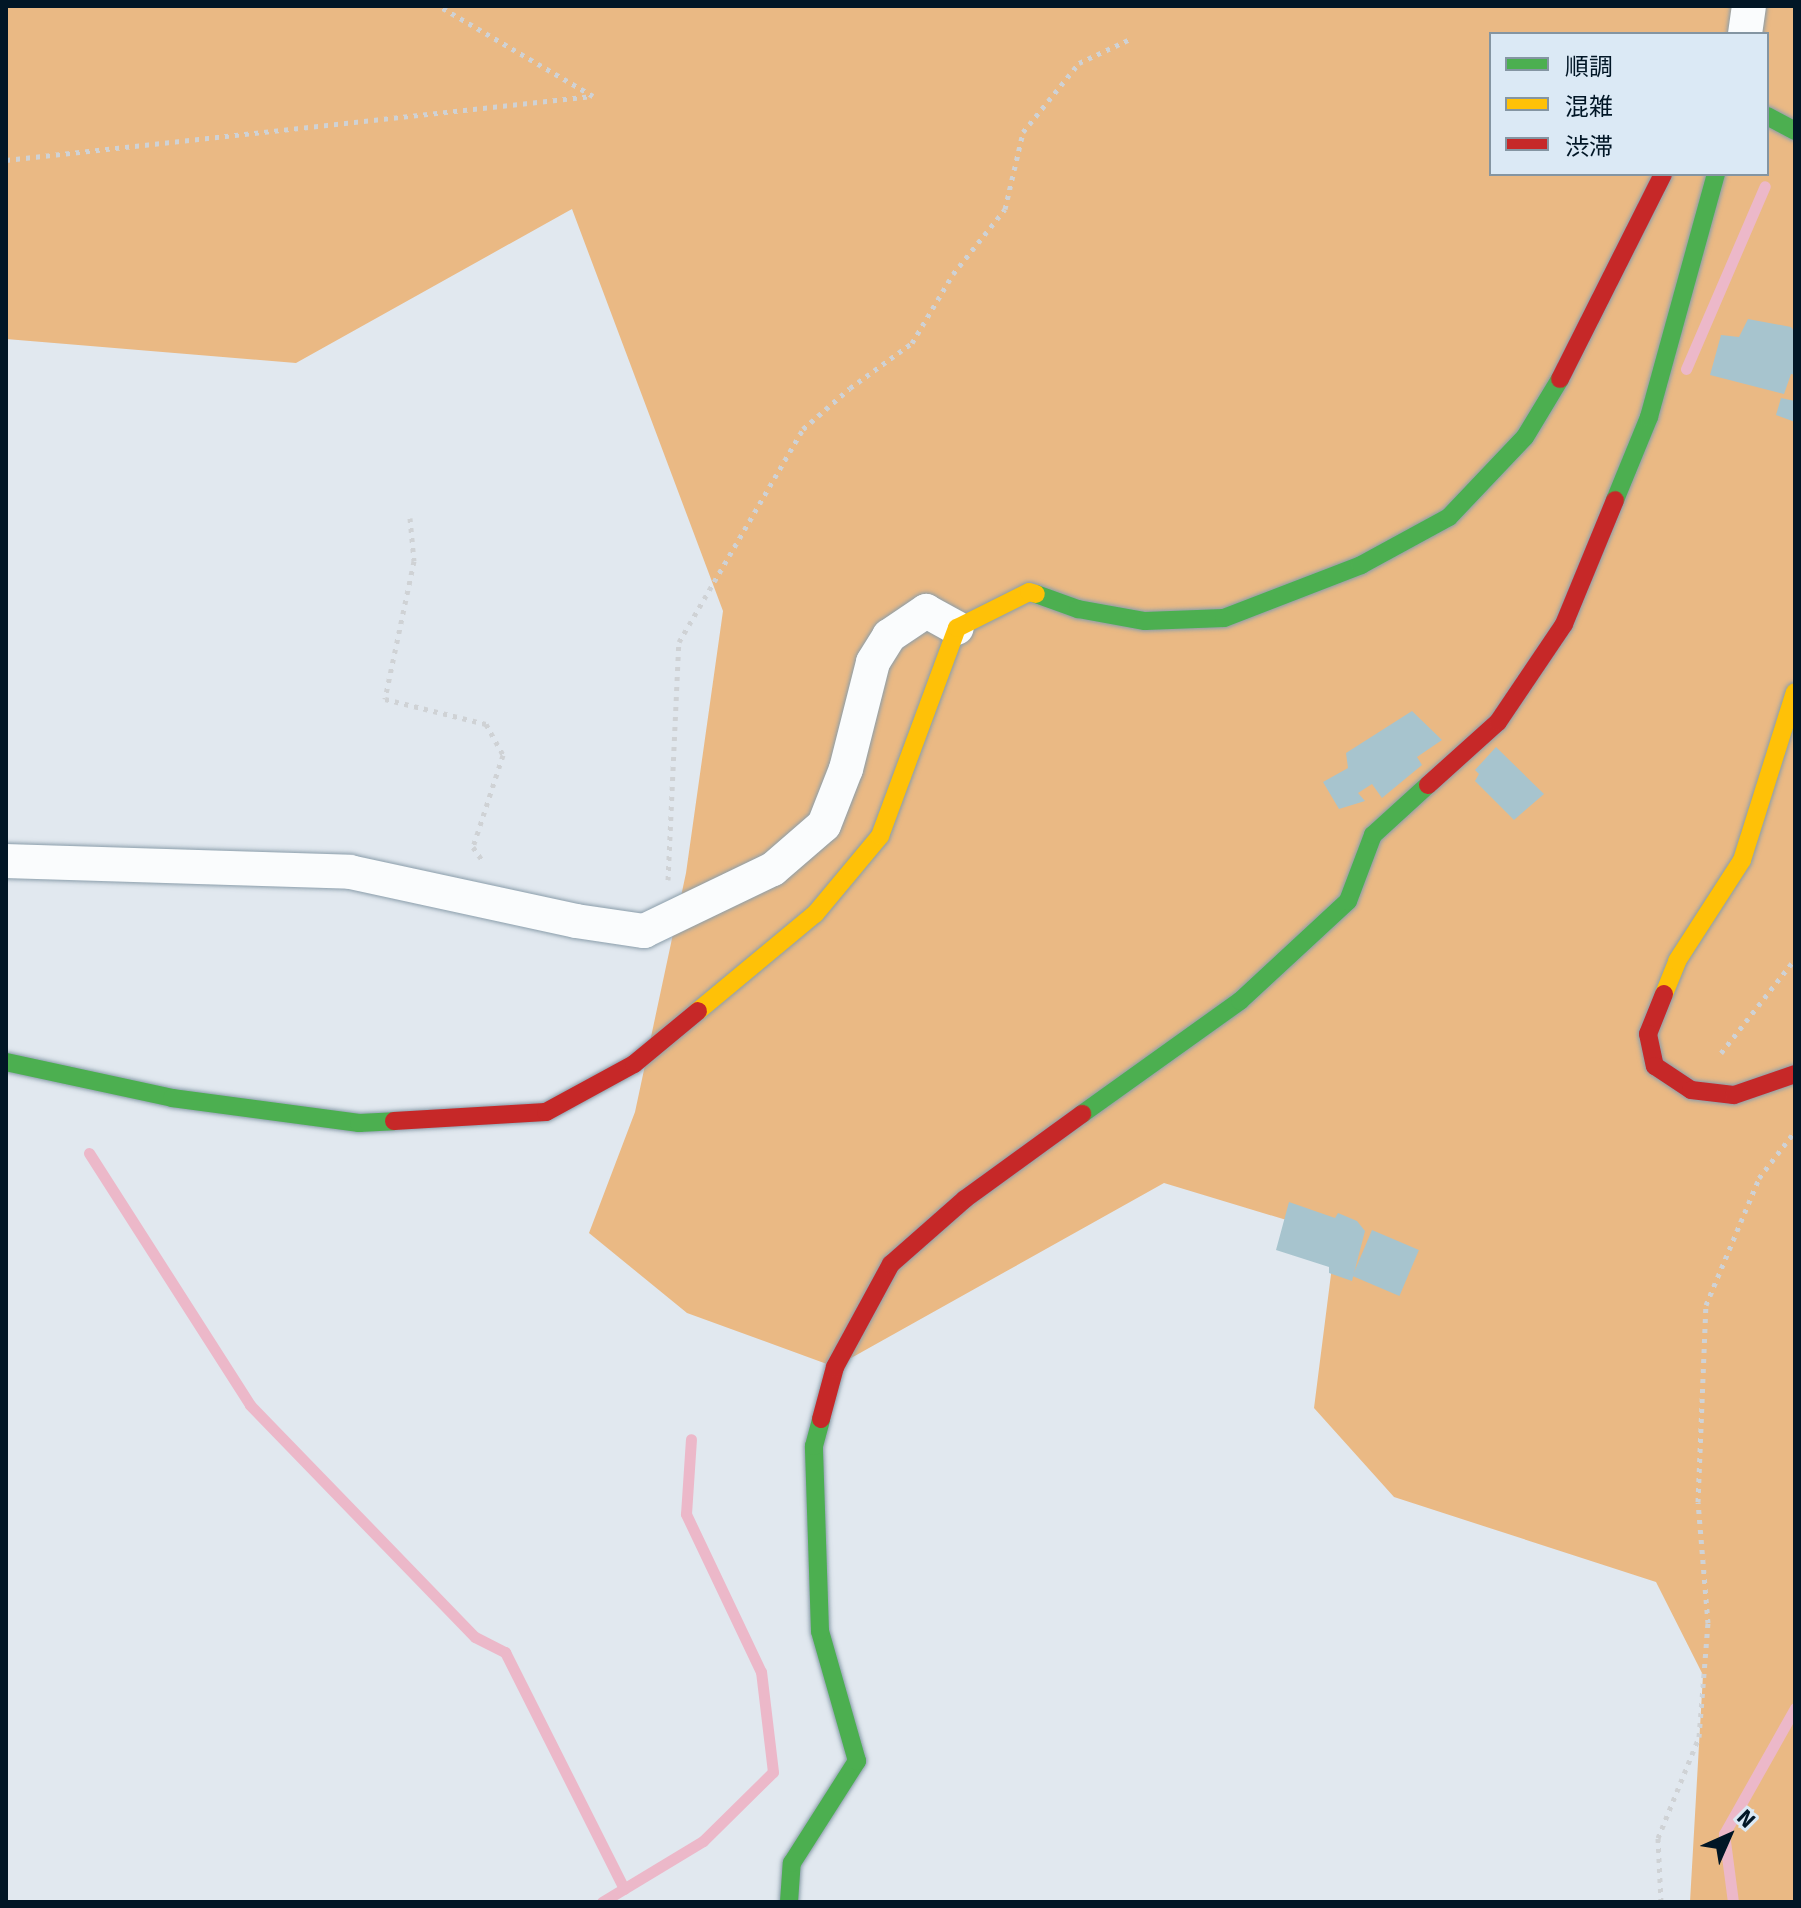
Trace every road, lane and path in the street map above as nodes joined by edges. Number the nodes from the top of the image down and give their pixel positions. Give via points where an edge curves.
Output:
1 (439, 6) edge
2 (1749, 6) edge
3 (1745, 32) edge
4 (1130, 39) dead end
5 (1769, 117) edge
6 (1795, 131) edge
7 (6, 160) edge
8 (1662, 176) edge
9 (1715, 176) edge
10 (410, 518) dead end
11 (957, 628) junction
12 (1795, 692) edge
13 (6, 861) edge
14 (667, 895) dead end
15 (514, 908) junction
16 (1795, 959) edge
17 (6, 1062) edge
18 (1795, 1074) edge
19 (1691, 1090) junction
20 (1795, 1131) edge
21 (789, 1902) edge
22 (1661, 1902) edge

1 - 7 path via 593,96
2 - 3 street
4 - 14 path via 1079,63 1023,132 1005,209 953,274 912,343 803,429 679,642
5 - 6 street
8 - 11 street via 1569,364 1525,437 1449,517 1361,565 1224,618 1145,621 1078,609 1029,592
9 - 21 street via 1649,417 1564,624 1498,722 1373,835 1348,901 1240,1001 965,1199 891,1264 835,1367 814,1446 820,1631 857,1761 792,1863
10 - 15 path via 414,561 385,699 486,724 503,755 473,847
11 - 15 street via 926,611 889,636 873,662 846,769 824,825 773,869 644,931
11 - 17 street via 880,836 815,914 634,1064 546,1112 359,1123 172,1098
12 - 19 street via 1742,860 1677,961 1648,1034 1655,1066
13 - 15 street via 350,872
16 - 19 path
18 - 19 street via 1734,1095
20 - 22 path via 1759,1178 1706,1305 1698,1502 1707,1637 1699,1737 1658,1838

